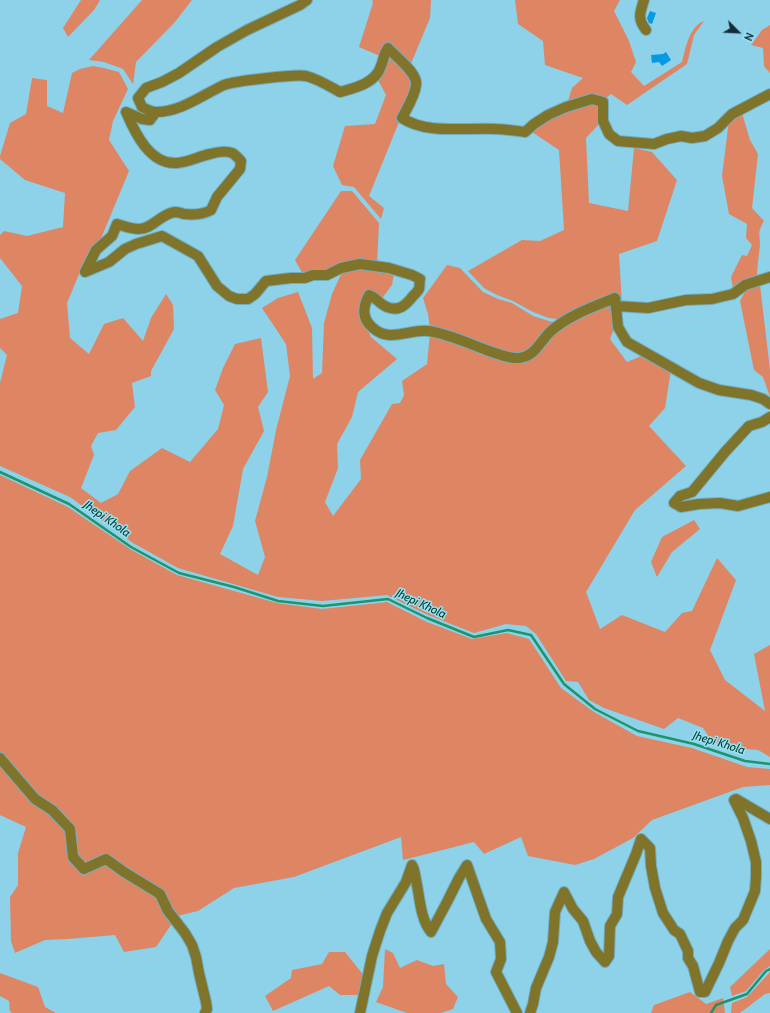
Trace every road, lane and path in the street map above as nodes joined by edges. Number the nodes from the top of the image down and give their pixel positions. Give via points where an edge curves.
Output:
1 (307, 0) edge
2 (644, 0) edge
3 (646, 30) dead end
4 (770, 94) edge
5 (154, 113) junction
6 (770, 277) edge
7 (616, 306) junction
8 (770, 404) edge
9 (770, 417) edge
10 (770, 497) edge
11 (0, 758) edge
12 (770, 819) edge
13 (205, 1013) edge
14 (360, 1013) edge
15 (517, 1013) edge
16 (530, 1013) edge

1 - 5 street via 217,47 179,73 146,88 138,98 142,107
2 - 3 street via 640,23
4 - 5 street via 732,114 718,128 705,136 681,136 654,144 618,141 609,134 603,121 603,102 592,99 548,115 524,132 497,129 433,129 410,123 402,118 417,84 415,74 388,48 383,54 381,67 372,78 358,87 340,92 305,76 268,78 225,85 177,108
5 - 7 street via 150,120 126,112 142,142 163,162 177,163 221,152 233,153 241,161 240,169 217,197 212,210 203,214 176,212 164,215 140,230 117,224 112,236 96,250 85,272 109,262 125,249 162,236 198,256 217,286 237,299 248,299 266,281 327,275 341,268 360,264 383,267 401,271 420,280 419,289 408,303 402,308 395,309 387,307 369,295 364,305 364,313 367,323 373,328 393,336 429,331 504,356 519,358 531,353 550,332 580,312 616,298
6 - 7 street via 746,285 733,294 712,299 686,300 648,308
7 - 8 street via 618,327 627,342 699,383 720,390 751,395
9 - 10 street via 749,426 692,492 680,496 674,503 681,507 720,503 738,506
11 - 13 street via 35,799 52,810 70,829 73,857 84,869 106,859 160,894 168,911 192,945 206,1002
12 - 16 street via 734,800 743,818 756,862 755,891 744,920 728,941 705,992 700,992 688,951 680,934 674,930 663,913 655,888 650,848 640,839 618,897 617,914 610,926 609,956 604,962 596,952 583,921 564,892 555,912 553,942
14 - 15 street via 372,956 387,913 406,882 411,866 420,909 431,932 467,865 486,919 500,942 501,959 496,972

